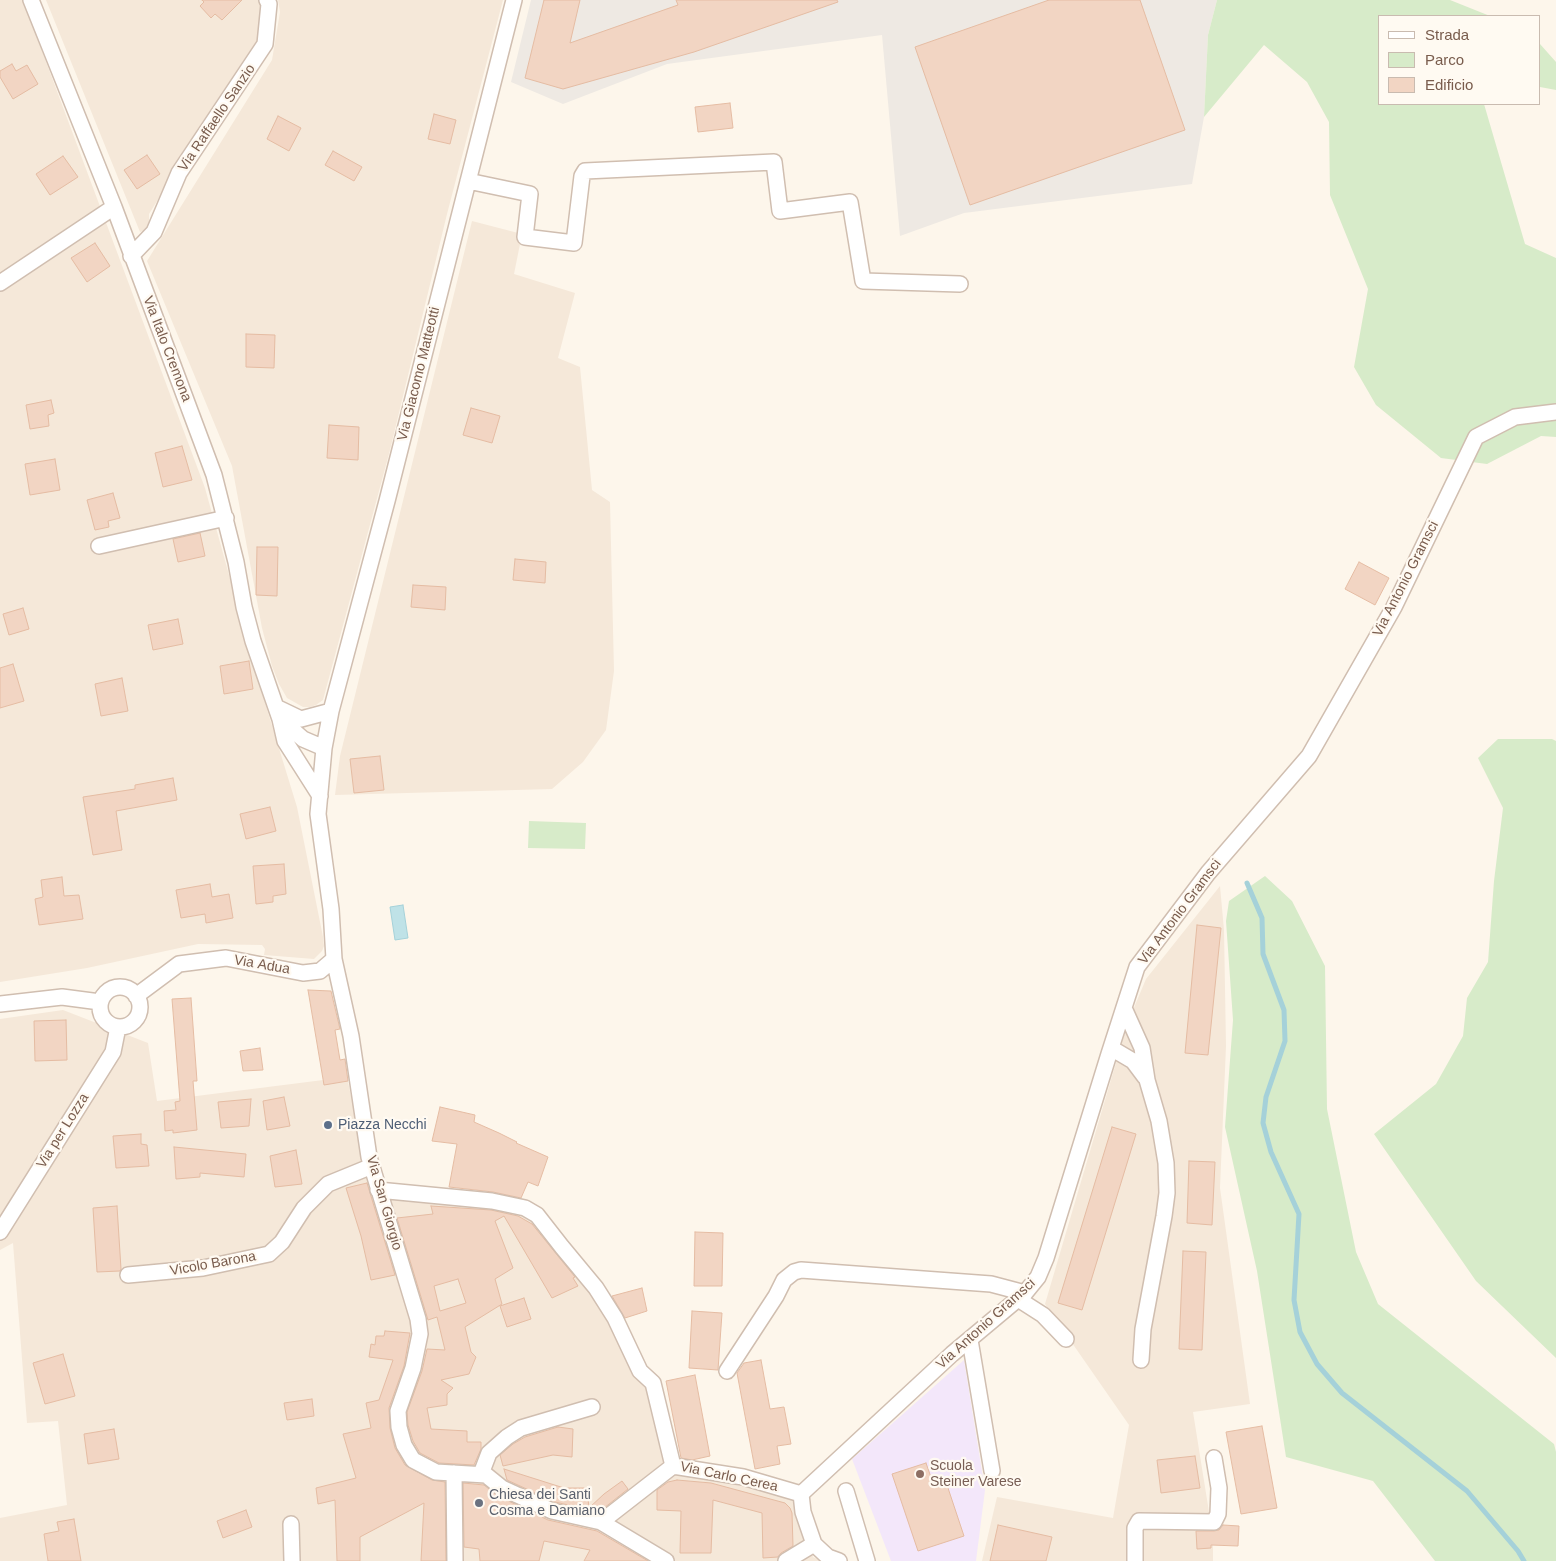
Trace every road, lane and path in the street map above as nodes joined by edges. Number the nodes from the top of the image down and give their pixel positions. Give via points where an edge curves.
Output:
1 (31, 0) edge
2 (267, 0) edge
3 (514, 0) edge
4 (468, 181) junction
5 (114, 207) junction
6 (131, 256) junction
7 (0, 283) edge
8 (960, 284) dead end
9 (1556, 412) edge
10 (226, 518) junction
11 (99, 546) dead end
12 (331, 711) junction
13 (278, 713) junction
14 (324, 748) junction
15 (320, 796) junction
16 (334, 959) junction
17 (136, 996) junction
18 (100, 1002) junction
19 (0, 1004) edge
20 (1124, 1008) junction
21 (118, 1027) junction
22 (1111, 1048) junction
23 (1147, 1080) junction
24 (372, 1166) junction
25 (378, 1190) junction
26 (0, 1232) edge
27 (128, 1276) dead end
28 (1021, 1296) junction
29 (1066, 1339) dead end
30 (970, 1340) junction
31 (1141, 1360) dead end
32 (727, 1371) dead end
33 (592, 1407) dead end
34 (1214, 1458) dead end
35 (673, 1466) junction
36 (992, 1471) dead end
37 (454, 1473) junction
38 (481, 1474) junction
39 (846, 1491) dead end
40 (802, 1494) junction
41 (601, 1522) junction
42 (290, 1524) dead end
43 (814, 1544) junction
44 (292, 1561) edge
45 (455, 1561) edge
46 (666, 1561) edge
47 (786, 1561) edge
48 (839, 1561) edge
49 (867, 1561) edge
50 (1135, 1561) edge

1 - 5 street, Via Italo Cremona
2 - 6 street, Via Raffaello Sanzio via 265,44 179,173 154,232
3 - 4 street, Via Giacomo Matteotti
4 - 8 street via 530,194 525,237 574,243 585,171 774,162 780,211 850,202 863,280
4 - 12 street, Via Giacomo Matteotti
5 - 6 street, Via Italo Cremona
5 - 7 street
6 - 10 street, Via Italo Cremona via 214,475
9 - 20 street, Via Antonio Gramsci via 1515,417 1476,436 1394,607 1309,756 1208,873 1138,967
10 - 11 street
10 - 13 street, Via Italo Cremona via 244,608
12 - 13 street via 301,719
12 - 14 street, Via Giacomo Matteotti
13 - 14 street via 304,739
13 - 15 street, Via Italo Cremona via 285,741
14 - 15 street, Via San Giorgio
15 - 16 street, Via San Giorgio via 318,814
16 - 17 street, Via Adua via 320,972 303,973 226,958 179,964
16 - 24 street, Via San Giorgio via 351,1036
17 - 18 street via 127,988 118,987 108,991
17 - 21 street via 140,1008 136,1019
18 - 19 street via 62,997
18 - 21 street via 106,1021
20 - 22 street, Via Antonio Gramsci
20 - 23 street via 1142,1048
21 - 26 street, Via per Lozza via 113,1052
22 - 23 street via 1133,1061
22 - 28 street, Via Antonio Gramsci via 1046,1258 1038,1277
23 - 31 street via 1159,1122 1167,1193 1143,1329
24 - 25 street, Via San Giorgio
24 - 27 street, Vicolo Barona via 328,1184 304,1208 282,1242 269,1254 203,1268
25 - 35 street via 492,1201 525,1208 537,1215 596,1288 640,1370 653,1382
25 - 37 street, Via San Giorgio via 420,1334 398,1412 401,1436 413,1460 436,1472
28 - 29 street
28 - 30 street, Via Antonio Gramsci
28 - 32 street via 991,1284 801,1270 784,1280
30 - 36 street
30 - 40 street, Via Antonio Gramsci
33 - 38 street via 521,1428 489,1453
34 - 50 street via 1220,1488 1218,1514 1214,1522 1139,1521 1135,1528
35 - 40 street, Via Carlo Cerea via 743,1477
35 - 41 street, Via Carlo Cerea
37 - 38 street, Via San Giorgio
37 - 45 street
38 - 41 street via 502,1488 552,1511
39 - 49 street
40 - 43 street
41 - 46 street
42 - 44 street
43 - 47 street
43 - 48 street via 828,1557

